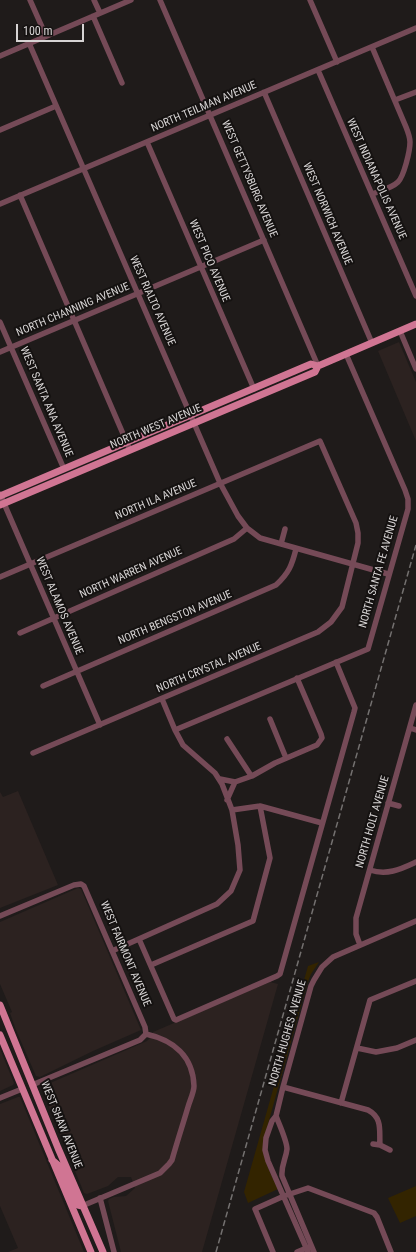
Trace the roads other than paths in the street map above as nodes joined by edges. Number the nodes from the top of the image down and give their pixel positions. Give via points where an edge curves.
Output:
1 (30, 0) edge
2 (94, 0) edge
3 (131, 0) edge
4 (160, 0) edge
5 (310, 0) edge
6 (100, 13) junction
7 (93, 16) junction
8 (416, 28) edge
9 (46, 36) junction
10 (29, 43) junction
11 (372, 47) junction
12 (0, 56) edge
13 (337, 62) junction
14 (318, 70) junction
15 (122, 83) dead end
16 (264, 92) junction
17 (416, 92) edge
18 (395, 100) junction
19 (56, 106) junction
20 (210, 115) junction
21 (0, 130) edge
22 (147, 142) junction
23 (83, 168) junction
24 (372, 194) junction
25 (20, 195) junction
26 (0, 204) edge
27 (264, 240) junction
28 (201, 267) junction
29 (413, 282) edge
30 (138, 294) junction
31 (416, 296) edge
32 (74, 320) junction
33 (0, 322) edge
34 (416, 324) edge
35 (400, 331) junction
36 (372, 343) junction
37 (11, 347) junction
38 (0, 352) edge
39 (346, 354) junction
40 (318, 366) junction
41 (416, 369) edge
42 (254, 389) junction
43 (191, 415) junction
44 (194, 423) junction
45 (126, 442) junction
46 (130, 450) junction
47 (64, 469) junction
48 (220, 483) junction
49 (0, 495) edge
50 (2, 504) edge
51 (247, 528) junction
52 (285, 529) dead end
53 (281, 544) junction
54 (296, 549) junction
55 (30, 564) junction
56 (352, 564) junction
57 (388, 574) junction
58 (0, 577) edge
59 (54, 618) junction
60 (20, 633) dead end
61 (336, 662) junction
62 (77, 672) junction
63 (297, 678) junction
64 (43, 686) dead end
65 (162, 699) junction
66 (416, 705) edge
67 (270, 719) dead end
68 (100, 725) junction
69 (410, 728) junction
70 (175, 730) junction
71 (416, 730) edge
72 (227, 739) dead end
73 (34, 754) dead end
74 (286, 758) junction
75 (252, 776) junction
76 (220, 780) junction
77 (235, 782) junction
78 (227, 800) junction
79 (388, 803) junction
80 (260, 806) junction
81 (399, 806) dead end
82 (232, 810) junction
83 (322, 823) junction
84 (416, 862) edge
85 (370, 870) junction
86 (0, 916) edge
87 (416, 921) edge
88 (139, 939) junction
89 (360, 945) junction
90 (112, 951) junction
91 (151, 965) junction
92 (416, 981) edge
93 (0, 1006) edge
94 (0, 1031) edge
95 (146, 1034) junction
96 (0, 1035) edge
97 (416, 1040) edge
98 (357, 1048) junction
99 (32, 1085) junction
100 (283, 1086) junction
101 (22, 1089) junction
102 (0, 1098) edge
103 (342, 1103) junction
104 (276, 1116) junction
105 (373, 1144) dead end
106 (380, 1145) junction
107 (58, 1148) junction
108 (390, 1150) dead end
109 (52, 1160) junction
110 (281, 1170) junction
111 (273, 1171) junction
112 (286, 1195) junction
113 (100, 1198) junction
114 (82, 1206) junction
115 (308, 1249) edge
116 (91, 1252) edge
117 (103, 1252) edge
118 (114, 1252) edge
119 (273, 1252) edge
120 (297, 1252) edge
121 (314, 1252) edge
122 (391, 1252) edge

1 - 9 street
2 - 6 street
3 - 6 street
4 - 20 street, WEST GETTYSBURG AVENUE
5 - 13 street
6 - 7 street
7 - 9 street
7 - 15 street
8 - 11 street, NORTH TEILMAN AVENUE
9 - 10 street
10 - 12 street
10 - 19 street, WEST RIALTO AVENUE
11 - 13 street, NORTH TEILMAN AVENUE
11 - 18 street
13 - 14 street, NORTH TEILMAN AVENUE
14 - 16 street, NORTH TEILMAN AVENUE
14 - 24 street, WEST INDIANAPOLIS AVENUE
16 - 20 street, NORTH TEILMAN AVENUE
16 - 36 street, WEST NORWICH AVENUE
17 - 18 street
18 - 24 street via 408,132 409,150 398,182
19 - 21 street
19 - 23 street, WEST RIALTO AVENUE
20 - 22 street, NORTH TEILMAN AVENUE
20 - 27 street, WEST GETTYSBURG AVENUE
22 - 23 street, NORTH TEILMAN AVENUE
22 - 28 street, WEST PICO AVENUE
23 - 25 street, NORTH TEILMAN AVENUE
23 - 30 street, WEST RIALTO AVENUE
24 - 29 street, WEST INDIANAPOLIS AVENUE
25 - 26 street, NORTH TEILMAN AVENUE
25 - 32 street
27 - 28 street, NORTH CHANNING AVENUE
27 - 40 street, WEST GETTYSBURG AVENUE
28 - 30 street, NORTH CHANNING AVENUE
28 - 42 street, WEST PICO AVENUE
29 - 31 street, WEST INDIANAPOLIS AVENUE
30 - 32 street, NORTH CHANNING AVENUE
30 - 43 street, WEST RIALTO AVENUE
32 - 37 street, NORTH CHANNING AVENUE
32 - 45 street
33 - 37 street, WEST SANTA ANA AVENUE
34 - 35 main road, NORTH WEST AVENUE
35 - 36 main road, NORTH WEST AVENUE
35 - 41 street
36 - 39 main road, NORTH WEST AVENUE
37 - 38 street, NORTH CHANNING AVENUE
37 - 47 street, WEST SANTA ANA AVENUE
39 - 40 main road, NORTH WEST AVENUE
39 - 57 street, NORTH SANTA FE AVENUE via 408,499 408,509
40 - 42 main road, NORTH WEST AVENUE via 311,364
40 - 44 main road, NORTH WEST AVENUE via 315,372
42 - 43 main road, NORTH WEST AVENUE
43 - 44 street, WEST RIALTO AVENUE
43 - 45 main road, NORTH WEST AVENUE
44 - 46 main road, NORTH WEST AVENUE
44 - 48 street, WEST RIALTO AVENUE
45 - 46 street
45 - 47 main road, NORTH WEST AVENUE
46 - 50 main road, NORTH WEST AVENUE
47 - 49 main road, NORTH WEST AVENUE
48 - 51 street, WEST RIALTO AVENUE
48 - 55 street, NORTH ILA AVENUE
48 - 56 street, NORTH ILA AVENUE via 320,441 356,523 358,543
49 - 50 street, WEST ALAMOS AVENUE
50 - 55 street, WEST ALAMOS AVENUE
51 - 53 street, WEST RIALTO AVENUE via 260,538
51 - 59 street, NORTH WARREN AVENUE via 234,539
52 - 53 street
53 - 54 street, WEST RIALTO AVENUE
54 - 56 street, WEST RIALTO AVENUE
54 - 62 street, NORTH BENGSTON AVENUE via 286,576 276,586
55 - 58 street, NORTH ILA AVENUE
55 - 59 street, WEST ALAMOS AVENUE
56 - 57 street, WEST RIALTO AVENUE
56 - 65 street, NORTH CRYSTAL AVENUE via 342,607 318,632
57 - 61 street, NORTH SANTA FE AVENUE via 368,649
59 - 60 street, NORTH WARREN AVENUE
59 - 62 street, WEST ALAMOS AVENUE
61 - 63 street
61 - 83 street via 354,712
62 - 64 street, NORTH BENGSTON AVENUE
62 - 68 street, WEST ALAMOS AVENUE
63 - 70 street
63 - 74 street via 322,738 318,744
65 - 68 street, NORTH CRYSTAL AVENUE
65 - 70 street
66 - 69 street, NORTH HOLT AVENUE
67 - 74 street
68 - 73 street, NORTH CRYSTAL AVENUE
69 - 71 street
69 - 79 street, NORTH HOLT AVENUE
70 - 76 street via 183,745
72 - 75 street
74 - 75 street
75 - 77 street
76 - 77 street
76 - 78 street
77 - 78 street
78 - 82 street
79 - 81 street
79 - 85 street, NORTH HOLT AVENUE
80 - 82 street
80 - 83 street
80 - 91 street via 270,858 253,921
82 - 88 street via 240,870 231,891 217,904
83 - 91 street via 278,976 176,1020
84 - 85 street via 391,872
85 - 89 street, NORTH HOLT AVENUE via 356,918 356,934
86 - 90 street, WEST FAIRMONT AVENUE via 81,884 86,888
87 - 89 street, NORTH HUGHES AVENUE
88 - 90 street
88 - 91 street
89 - 100 street, NORTH HUGHES AVENUE via 334,957 322,967 314,980
90 - 95 street, WEST FAIRMONT AVENUE
92 - 98 street via 370,1000
93 - 99 main road, WEST SHAW AVENUE
94 - 99 main road via 10,1045 25,1082
95 - 99 street via 140,1040
95 - 113 street via 175,1046 187,1058 194,1087 169,1164 160,1173
96 - 101 main road, WEST SHAW AVENUE
97 - 98 street via 397,1048 376,1052
98 - 103 street
99 - 107 main road, WEST SHAW AVENUE
100 - 103 street
100 - 104 street, NORTH HUGHES AVENUE
101 - 102 street
101 - 107 main road via 27,1088 30,1091 45,1128
101 - 109 main road, WEST SHAW AVENUE
103 - 106 street via 368,1110 378,1118
104 - 110 street via 286,1144
104 - 111 street via 272,1121 266,1144 267,1156
105 - 106 street
106 - 108 street
107 - 114 main road, WEST SHAW AVENUE
109 - 114 main road via 59,1166 74,1202
109 - 116 main road, WEST SHAW AVENUE
110 - 111 street
110 - 112 street
111 - 112 street
112 - 115 street
112 - 119 street via 255,1209
112 - 122 street via 308,1188 370,1211 377,1216
113 - 114 street
113 - 118 street
114 - 117 main road, WEST SHAW AVENUE
115 - 120 street
115 - 121 street

